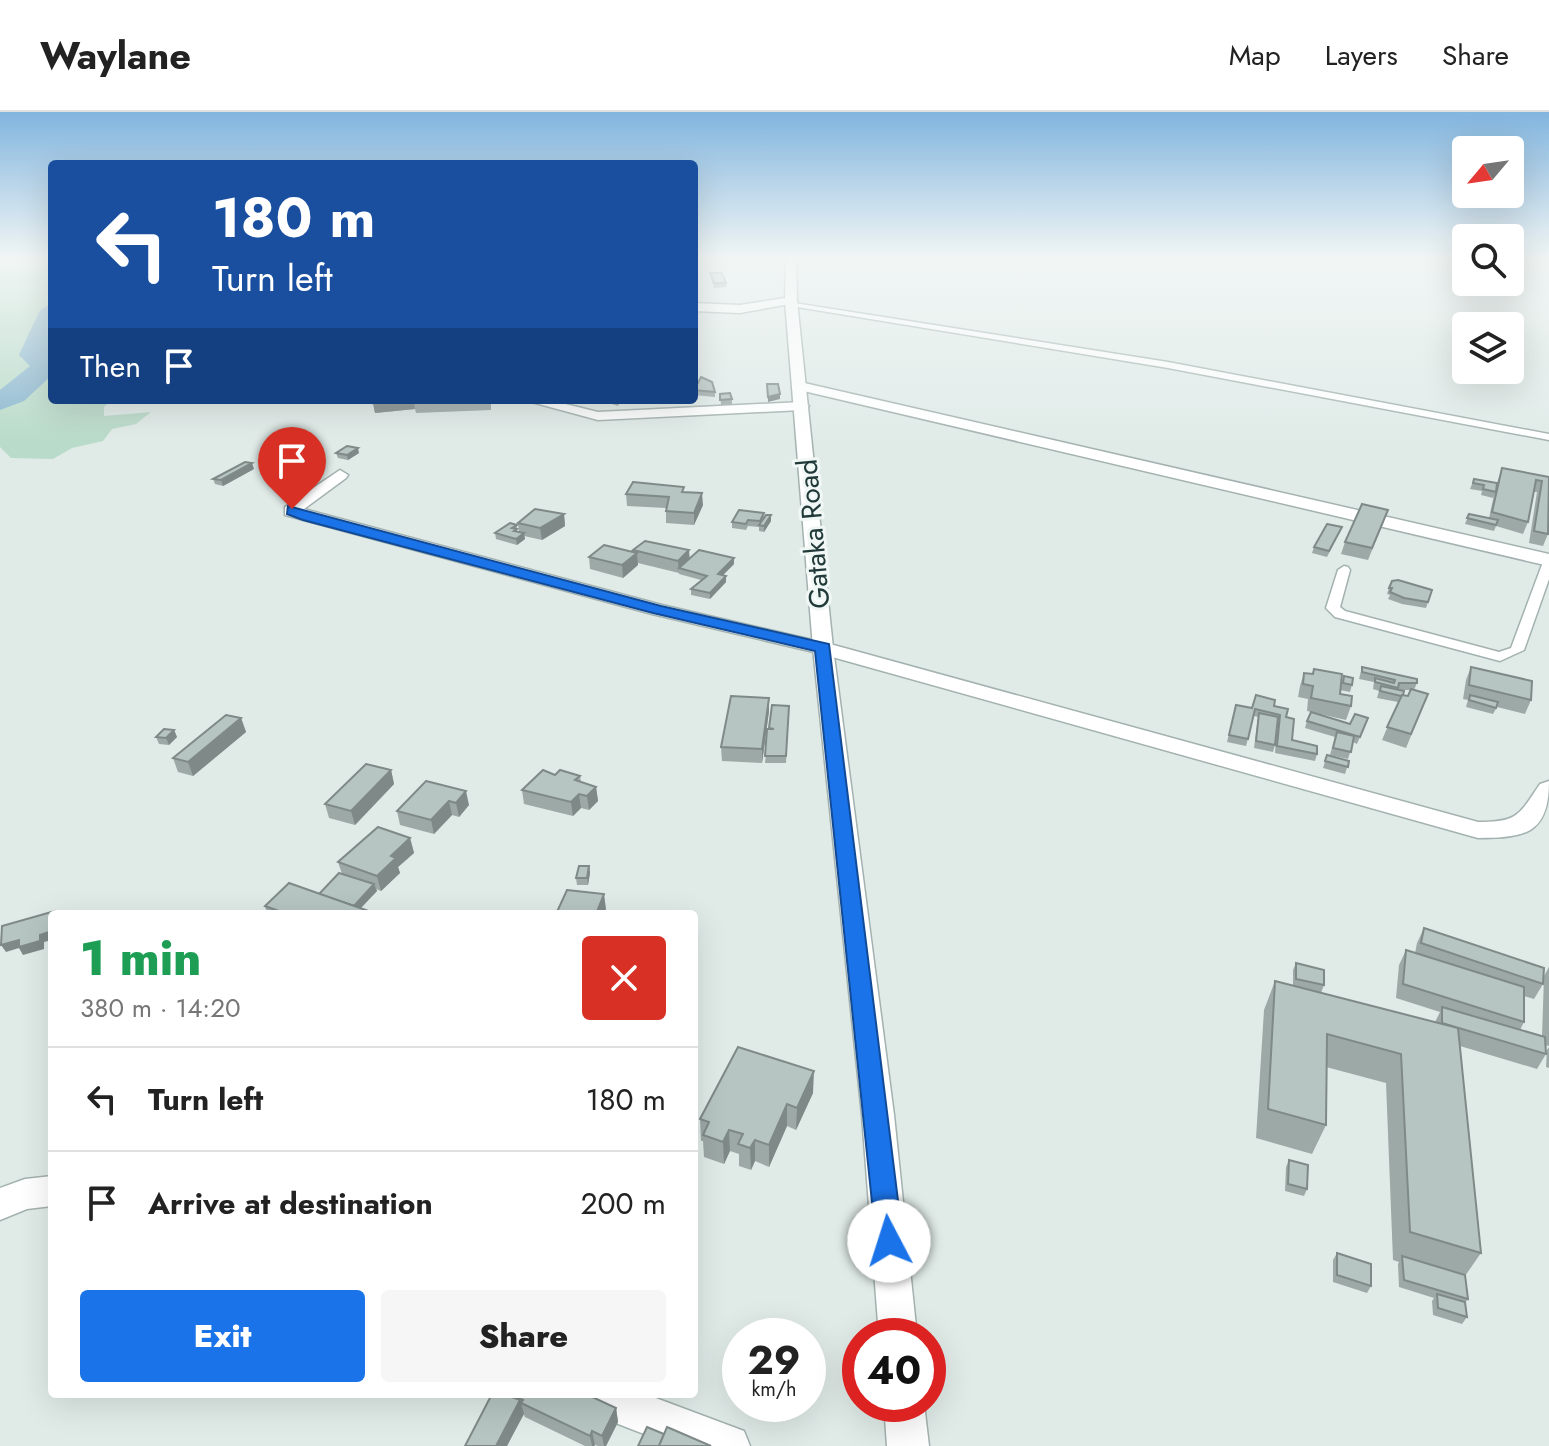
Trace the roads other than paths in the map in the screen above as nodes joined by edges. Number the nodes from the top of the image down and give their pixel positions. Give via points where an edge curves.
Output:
1 (793, 318) edge
2 (887, 318) edge
3 (801, 396) junction
4 (548, 404) edge
5 (1549, 437) edge
6 (340, 475) dead end
7 (1549, 561) edge
8 (1344, 570) dead end
9 (823, 648) junction
10 (1549, 789) edge
11 (48, 1191) edge
12 (0, 1204) edge
13 (896, 1318) edge
14 (602, 1398) edge
15 (906, 1422) edge
16 (729, 1446) edge
17 (908, 1446) edge

1 - 3 street, Gataka Road
2 - 5 lane
3 - 4 street via 598,416
3 - 7 street
3 - 9 street, Gataka Road
6 - 9 street via 291,511 659,610
7 - 8 lane via 1517,650 1500,657 1340,614 1333,608
9 - 10 street via 1478,830 1506,830 1527,822
9 - 13 street, Gataka Road
11 - 12 street
14 - 16 street
15 - 17 street

